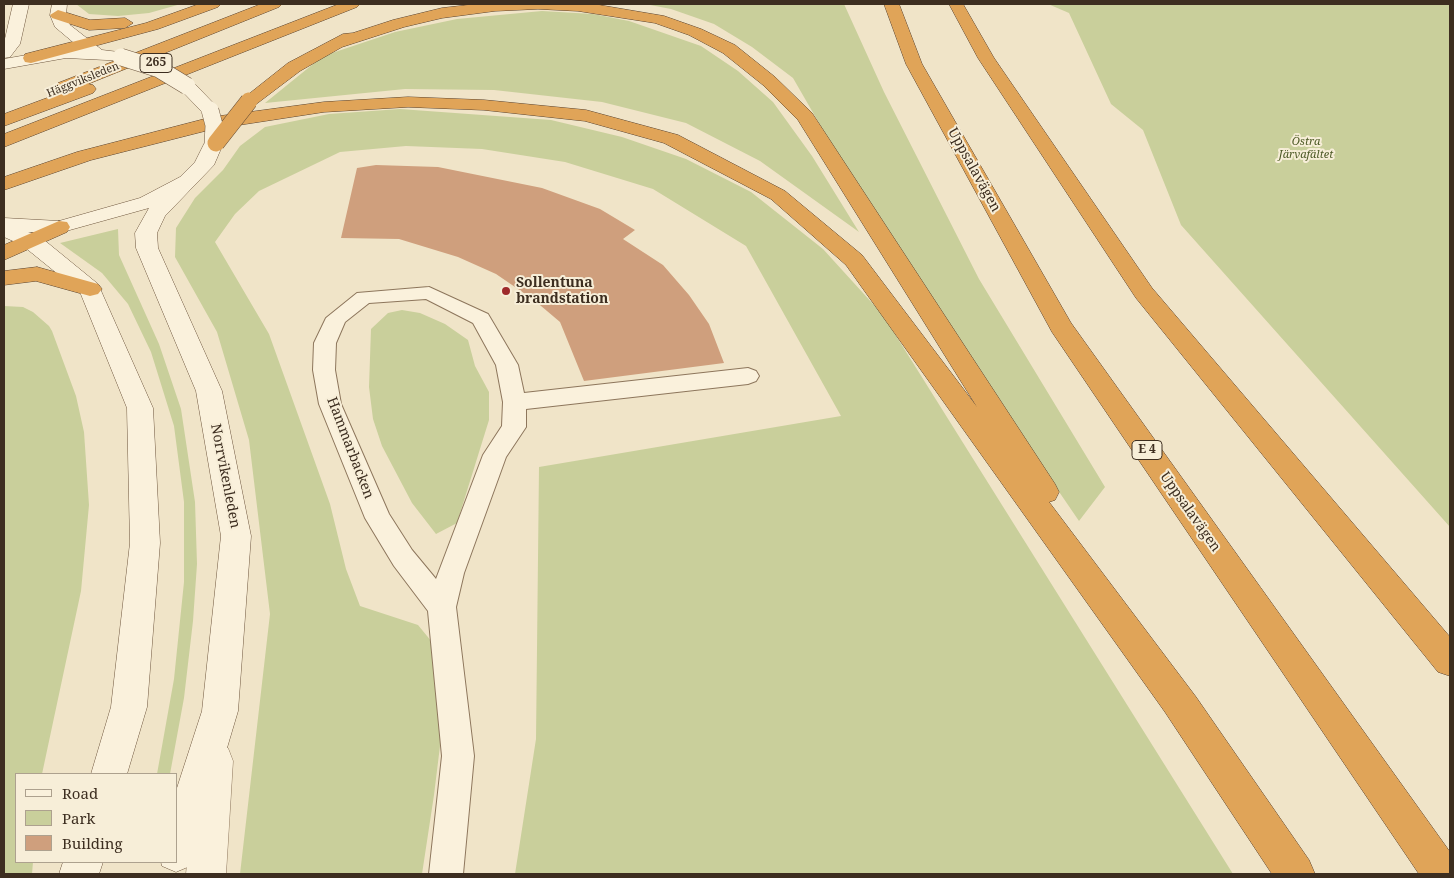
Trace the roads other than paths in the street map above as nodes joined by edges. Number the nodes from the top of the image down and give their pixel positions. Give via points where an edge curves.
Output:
1 (21, 4) edge
2 (197, 4) edge
3 (213, 4) edge
4 (274, 4) edge
5 (308, 4) edge
6 (352, 4) edge
7 (424, 4) edge
8 (891, 4) edge
9 (956, 4) edge
10 (59, 9) edge
11 (333, 45) junction
12 (91, 49) junction
13 (4, 53) edge
14 (4, 64) edge
15 (108, 101) junction
16 (4, 111) edge
17 (4, 120) edge
18 (4, 141) edge
19 (214, 145) junction
20 (4, 152) edge
21 (187, 181) junction
22 (4, 184) edge
23 (4, 224) edge
24 (59, 227) junction
25 (4, 230) edge
26 (30, 240) junction
27 (4, 253) edge
28 (4, 278) edge
29 (90, 289) junction
30 (748, 376) dead end
31 (514, 402) junction
32 (442, 607) junction
33 (1450, 661) edge
34 (1184, 709) junction
35 (220, 711) junction
36 (109, 773) edge
37 (178, 846) edge
38 (206, 874) edge
39 (446, 874) edge
40 (1295, 874) edge
41 (1442, 874) edge

1 - 13 main road via 12,44
2 - 10 highway via 117,25 89,25
3 - 12 highway
4 - 16 highway, Häggviksleden / 265
5 - 17 highway, 265
6 - 15 highway, 265
7 - 11 highway
8 - 41 highway, Uppsalavägen / E 4 via 914,64 1061,326
9 - 33 highway via 986,58 1144,293
10 - 12 main road via 63,27
11 - 19 highway, bridge via 294,67 249,100
11 - 34 highway via 442,12 538,4 578,6 658,19 729,49 769,81 810,124
12 - 14 main road
12 - 19 main road, bridge via 159,69 188,86 210,110
15 - 18 highway, 265
15 - 20 highway
19 - 21 main road, Norrvikenleden via 204,165
21 - 24 main road via 147,202
21 - 35 main road, Norrvikenleden via 156,213 146,234 147,248 209,391 236,536
22 - 34 highway via 84,156 212,123 324,107 408,102 484,105 586,116 671,139 778,195 854,260
23 - 24 main road
24 - 26 highway
25 - 26 main road
26 - 27 highway
26 - 29 main road
28 - 29 highway via 37,274
29 - 36 main road via 140,408 145,542 129,707
30 - 31 lane
31 - 32 lane, Hammarbacken via 514,426 495,455 451,573
31 - 32 lane, Hammarbacken via 507,365 481,319 429,293 364,297 336,318 325,343 324,370 330,404 378,518 403,558
32 - 39 lane, Hammarbacken via 458,756
34 - 40 highway
35 - 37 main road, Norrvikenleden
35 - 38 main road

